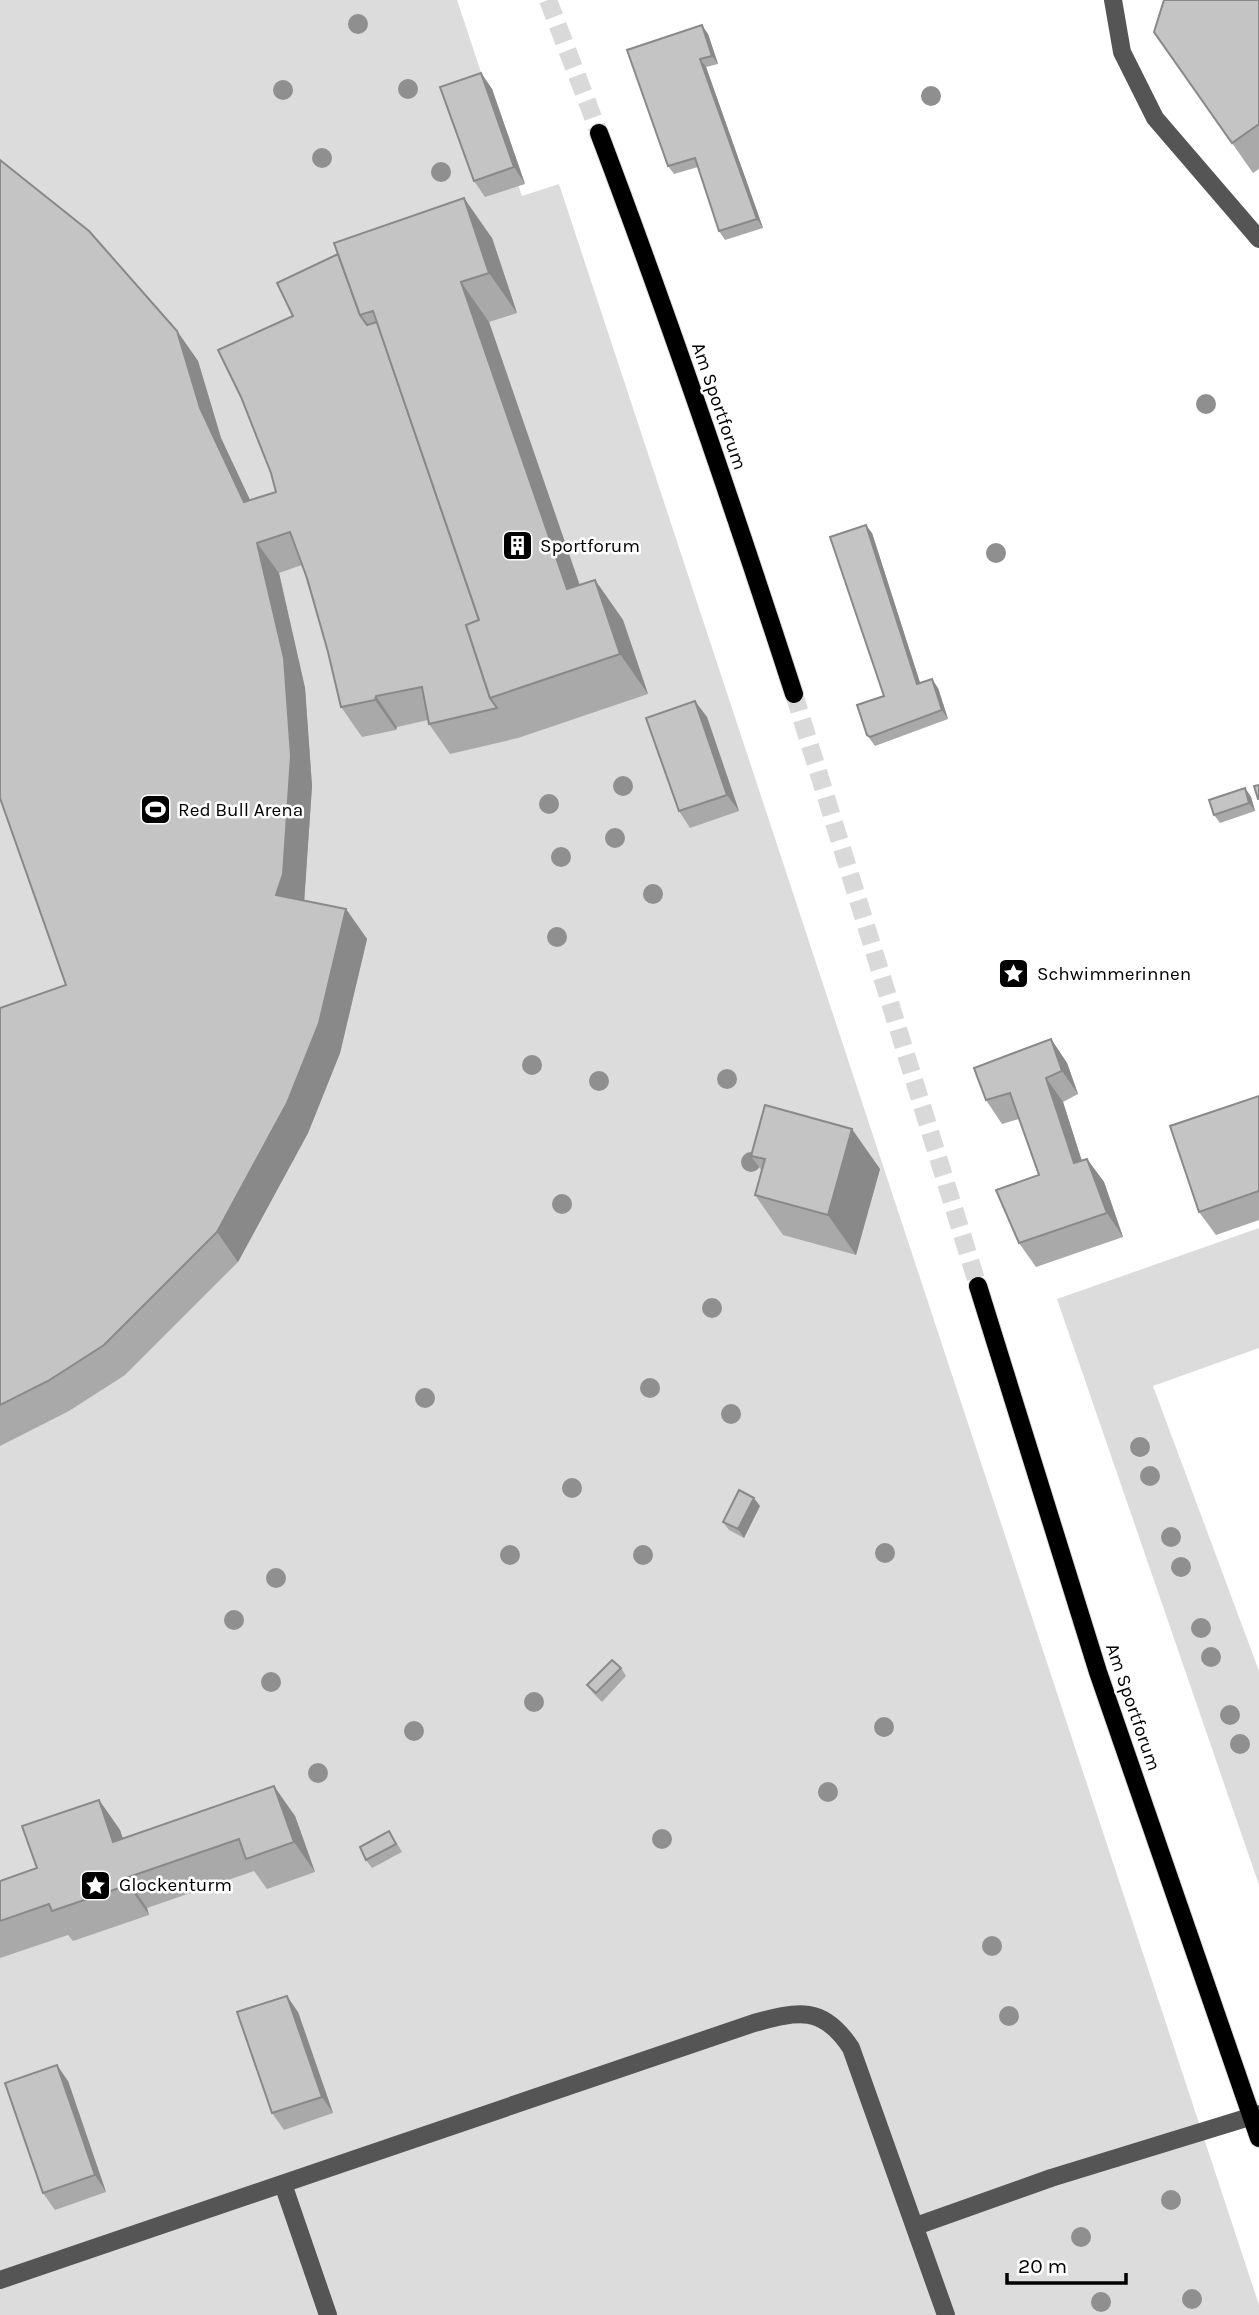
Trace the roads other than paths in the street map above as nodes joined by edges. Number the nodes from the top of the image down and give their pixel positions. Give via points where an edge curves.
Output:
1 (1113, 0) edge
2 (599, 133) tunnel mouth
3 (1259, 239) edge
4 (794, 694) tunnel mouth
5 (978, 1286) tunnel mouth
6 (1255, 2115) edge
7 (1259, 2138) edge
8 (283, 2184) junction
9 (916, 2226) junction
10 (0, 2280) edge
11 (328, 2315) edge
12 (946, 2315) edge

1 - 3 street via 1122,52 1155,117
2 - 4 main road, Am Sportforum via 701,415
5 - 6 main road, Am Sportforum via 1098,1672
6 - 7 main road, Am Sportforum
6 - 9 street via 1051,2178
8 - 9 street via 754,2023 789,2013 809,2013 834,2026 851,2048
8 - 10 street
8 - 11 street
9 - 12 street

